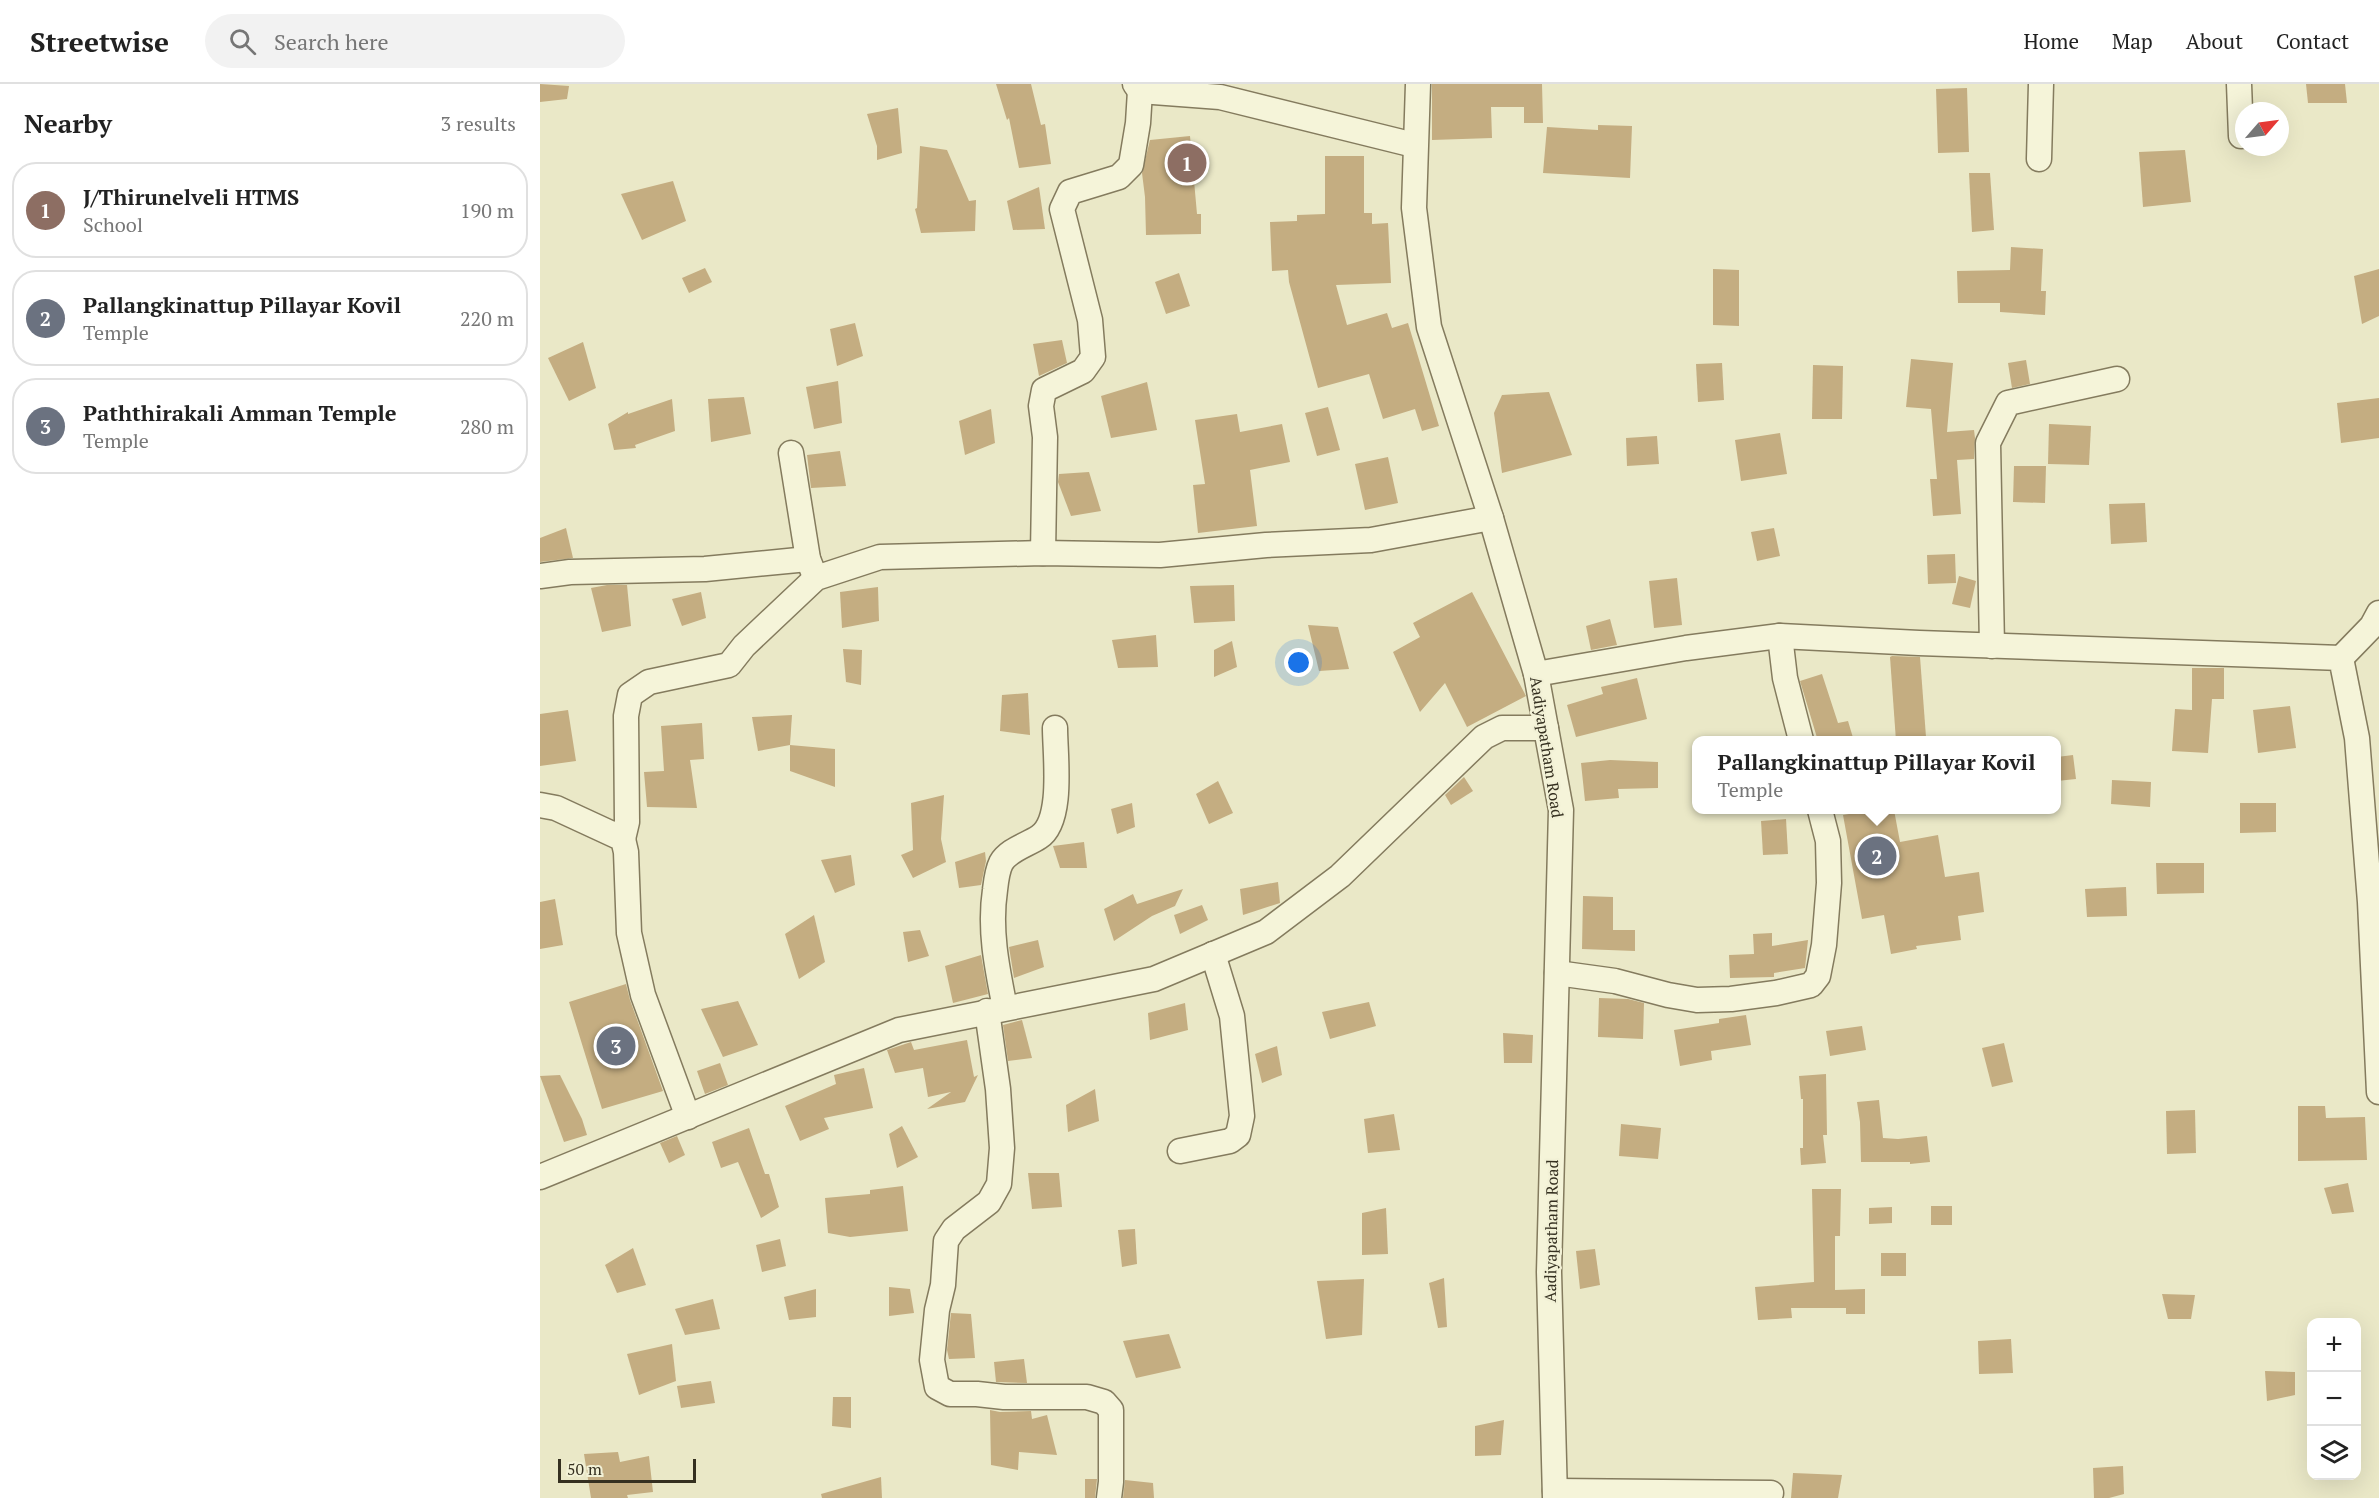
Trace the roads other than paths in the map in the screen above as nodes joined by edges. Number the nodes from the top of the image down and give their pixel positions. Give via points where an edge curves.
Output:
1 (1418, 84) edge
2 (2042, 84) edge
3 (2240, 84) edge
4 (1137, 88) edge
5 (2240, 102) edge
6 (1414, 145) junction
7 (2039, 159) dead end
8 (2117, 379) dead end
9 (791, 453) dead end
10 (1491, 518) junction
11 (1043, 553) junction
12 (812, 569) junction
13 (540, 576) edge
14 (2379, 613) edge
15 (1780, 636) junction
16 (1992, 646) junction
17 (2341, 658) junction
18 (1536, 674) junction
19 (1055, 728) dead end
20 (1546, 728) junction
21 (1800, 736) edge
22 (540, 805) edge
23 (1821, 814) edge
24 (623, 839) junction
25 (1213, 954) junction
26 (1557, 973) junction
27 (996, 1010) junction
28 (2379, 1080) edge
29 (2379, 1092) edge
30 (688, 1117) junction
31 (1180, 1150) dead end
32 (540, 1178) edge
33 (1771, 1493) dead end
34 (1555, 1495) edge
35 (1109, 1498) edge

1 - 6 street, Aadiyapatham Road
2 - 7 street
3 - 5 street
4 - 6 street via 1220,97
4 - 11 street via 1138,123 1131,165 1119,177 1070,192 1062,209 1090,320 1093,357 1083,371 1044,390
6 - 10 street, Aadiyapatham Road via 1413,208 1429,327
8 - 16 street via 2008,403 1988,442
9 - 12 street
10 - 11 street via 1371,540 1160,555
10 - 18 street, Aadiyapatham Road
11 - 12 street via 880,557
12 - 13 street via 570,572
12 - 24 street via 802,589 729,665 649,682 630,695 626,716 627,822
14 - 17 street via 2372,626
15 - 16 street
15 - 18 street
15 - 21 street via 1785,678
16 - 17 street
17 - 28 street via 2357,738
18 - 20 street, Aadiyapatham Road
19 - 27 street via 1054,817 1041,836 1002,861 997,873 991,916
20 - 25 street via 1502,728 1484,737 1340,876 1266,932
20 - 26 street, Aadiyapatham Road via 1560,810
22 - 24 street via 556,808
23 - 26 street via 1828,841 1829,883 1824,945 1818,976 1811,985 1731,999 1697,1000 1615,981
24 - 30 street via 629,933 642,995
25 - 27 street via 1154,979
25 - 31 street via 1232,1016 1242,1116 1238,1135 1230,1141
26 - 34 street, Aadiyapatham Road via 1549,1272
27 - 30 street via 899,1030
27 - 35 street via 1002,1148 999,1184 989,1202 954,1228 946,1241 932,1360 937,1387 950,1394 1087,1397 1104,1402 1111,1410
28 - 29 street
30 - 32 street
33 - 34 street

